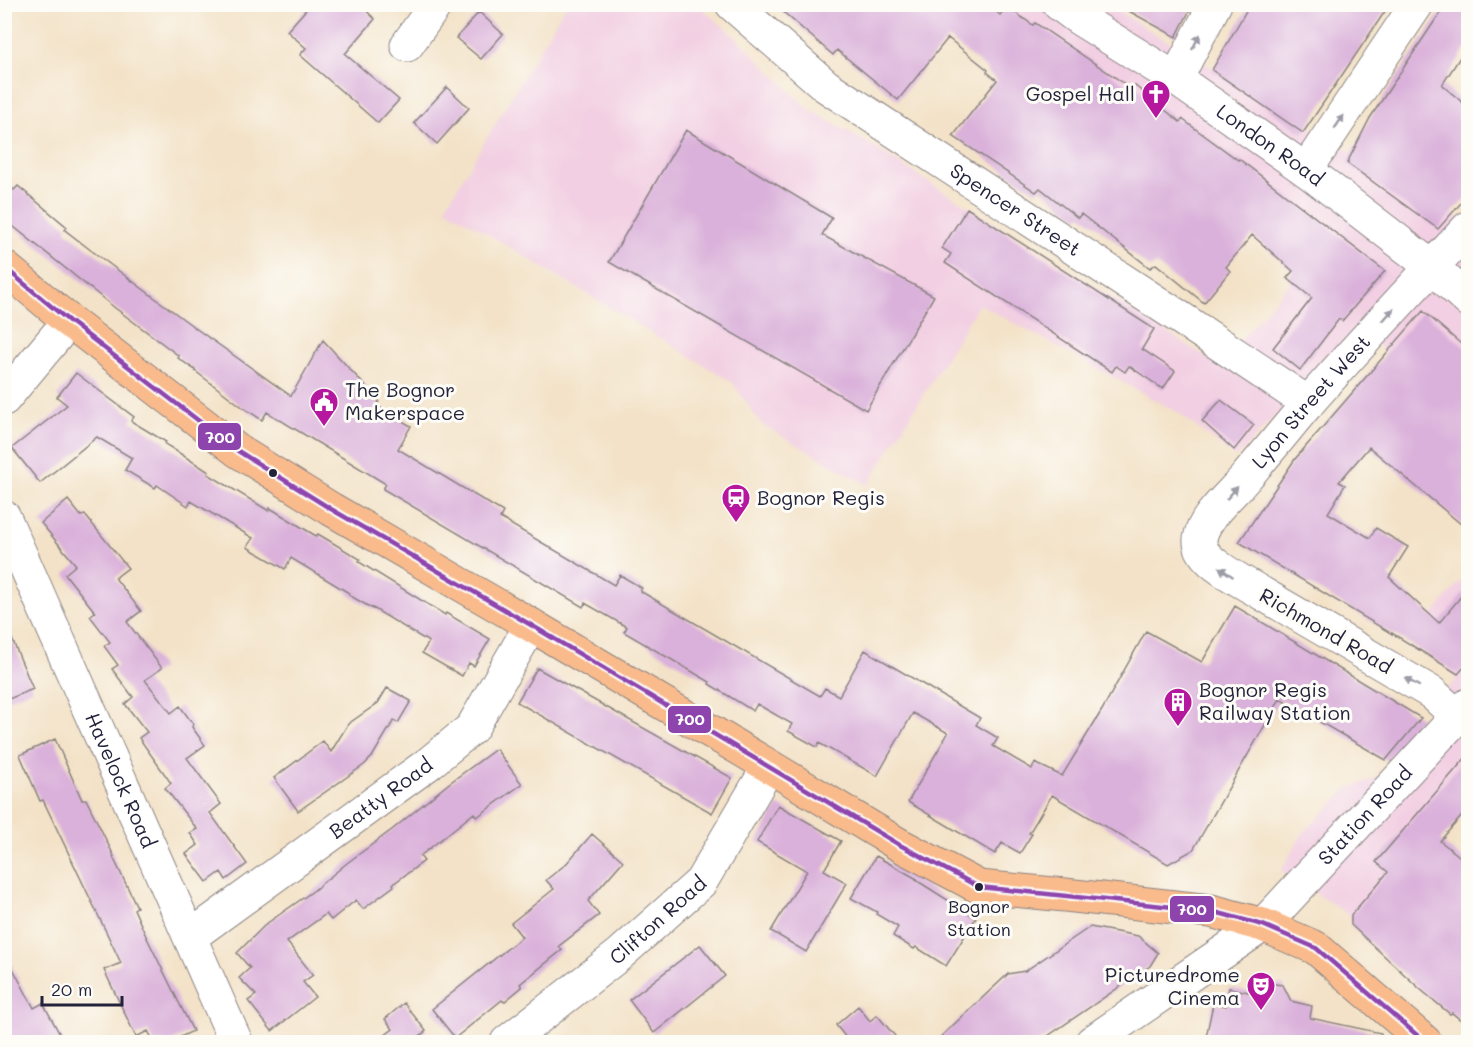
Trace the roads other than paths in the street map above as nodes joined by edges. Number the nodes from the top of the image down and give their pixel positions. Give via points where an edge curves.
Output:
1 (436, 4) edge
2 (732, 4) edge
3 (1059, 4) edge
4 (1215, 4) edge
5 (1417, 4) edge
6 (406, 45) dead end
7 (1176, 79) junction
8 (1306, 170) junction
9 (1468, 228) edge
10 (4, 267) edge
11 (1432, 267) junction
12 (1468, 300) edge
13 (69, 321) junction
14 (4, 399) edge
15 (1308, 403) junction
16 (4, 517) edge
17 (1200, 541) joint
18 (531, 625) junction
19 (1463, 711) edge
20 (769, 765) junction
21 (1263, 925) junction
22 (190, 937) junction
23 (236, 1042) edge
24 (507, 1042) edge
25 (1092, 1042) edge
26 (1425, 1042) edge

1 - 6 street
2 - 15 street, Spencer Street via 826,86
3 - 7 street, London Road
7 -> 4 street
8 -> 5 street
7 - 8 street, London Road
8 - 11 street, London Road
9 - 11 street, Lyon Street West
10 - 13 main road
11 - 12 street, London Road
15 -> 11 street, Lyon Street West
13 - 14 street
13 - 18 main road via 238,451
17 -> 15 street, Lyon Street West via 1210,518
16 - 22 street, Havelock Road
19 -> 17 street, Richmond Road via 1214,564 1203,552
18 - 20 main road
18 - 22 street, Beatty Road via 472,728
19 - 21 street, Station Road
20 - 21 main road via 898,844 979,887 1210,911
20 - 24 street, Clifton Road via 701,882 619,955
21 - 25 street, Station Road
21 - 26 main road via 1316,948
22 - 23 street, Havelock Road

